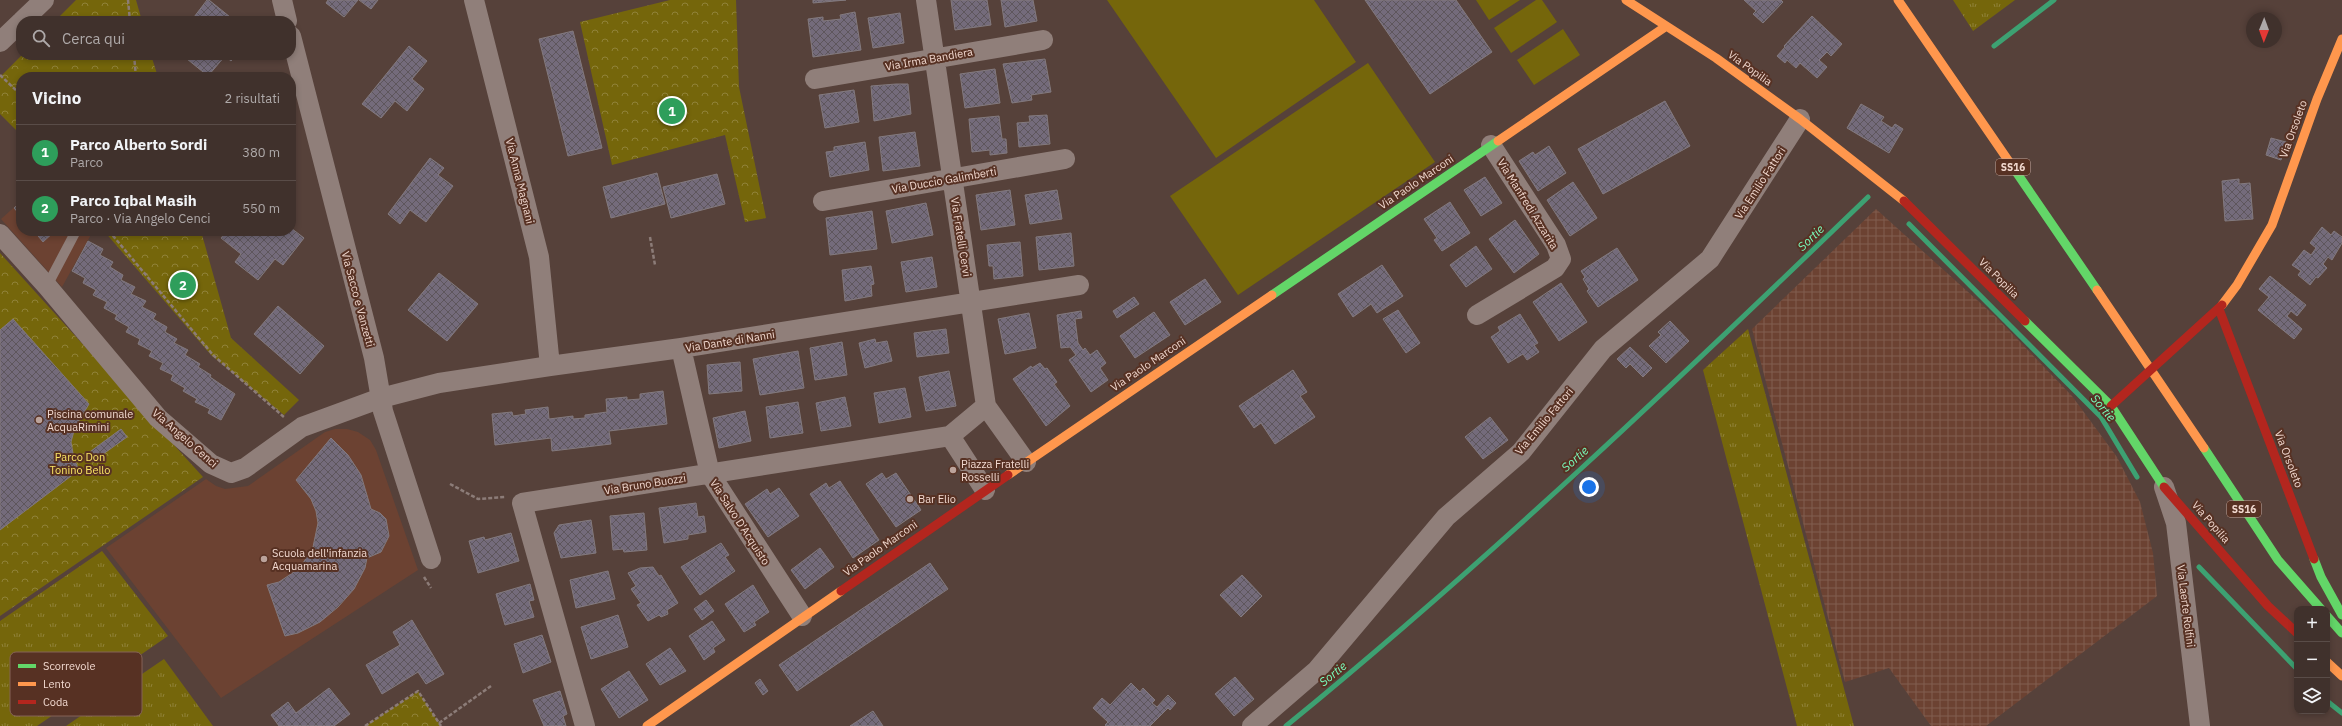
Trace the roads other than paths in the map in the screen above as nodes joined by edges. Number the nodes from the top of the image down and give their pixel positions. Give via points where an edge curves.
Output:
1 (44, 0) edge
2 (282, 0) edge
3 (474, 0) edge
4 (926, 0) edge
5 (1626, 0) edge
6 (1898, 0) edge
7 (26, 16) edge
8 (286, 16) edge
9 (16, 26) edge
10 (1665, 27) junction
11 (2342, 39) edge
12 (1043, 40) dead end
13 (0, 42) edge
14 (296, 55) edge
15 (936, 58) junction
16 (814, 79) dead end
17 (1800, 119) junction
18 (1491, 145) junction
19 (1065, 159) dead end
20 (952, 178) junction
21 (823, 201) dead end
22 (0, 234) edge
23 (73, 236) edge
24 (1079, 285) dead end
25 (47, 286) junction
26 (972, 302) junction
27 (2219, 309) junction
28 (1477, 315) dead end
29 (681, 348) junction
30 (550, 366) junction
31 (381, 398) junction
32 (986, 406) junction
33 (2111, 406) junction
34 (950, 436) junction
35 (1026, 462) junction
36 (710, 474) junction
37 (2164, 487) junction
38 (985, 490) junction
39 (432, 559) dead end
40 (2318, 606) edge
41 (2342, 615) edge
42 (802, 616) junction
43 (2330, 619) edge
44 (2294, 630) edge
45 (2342, 633) edge
46 (2330, 665) edge
47 (2342, 676) edge
48 (586, 726) edge
49 (647, 726) edge
50 (1252, 726) edge
51 (2200, 726) edge

1 - 7 street
2 - 8 street
3 - 30 street, Via Anna Magnani via 539,258
4 - 15 street, Via Fratelli Cervi
5 - 10 street, Via Popilia
6 - 40 street, SS16 via 2127,333 2278,560
9 - 13 street
10 - 17 street, Via Popilia via 1716,58
10 - 18 street, Via Paolo Marconi
11 - 27 street, Via Orsoleto via 2317,99 2272,225 2237,285
12 - 15 street, Via Irma Bandiera
14 - 31 street, Via Sacco e Vanzetti via 374,358
15 - 16 street, Via Irma Bandiera
15 - 20 street, Via Fratelli Cervi
17 - 33 street, Via Popilia via 1900,197
17 - 50 street, Via Emilio Fattori via 1710,259 1603,349 1521,452 1446,517 1317,670
18 - 28 street, Via Manfredi Azzarita via 1556,245 1561,259 1554,268
18 - 35 street, Via Paolo Marconi
19 - 20 street, Via Duccio Galimberti
20 - 21 street, Via Duccio Galimberti
20 - 26 street, Via Fratelli Cervi
22 - 25 street, Via Angelo Cenci
23 - 25 lane
24 - 26 street, Via Dante di Nanni
25 - 31 street, Via Angelo Cenci via 158,418 211,456 226,472 238,472 302,427
26 - 29 street, Via Dante di Nanni
26 - 32 street, Via Fratelli Cervi
27 - 33 street, Via Orsoleto
27 - 41 street, Via Orsoleto via 2321,577
29 - 30 street, Via Dante di Nanni
29 - 36 street, Via Salvo D'Acquisto
30 - 31 street, Via Dante di Nanni via 439,383
31 - 39 street, Via Sacco e Vanzetti via 383,411
32 - 34 street
32 - 35 street, Via Fratelli Cervi
33 - 37 street, Via Popilia
34 - 36 street, Via Bruno Buozzi
34 - 38 street
35 - 38 street, Via Paolo Marconi
36 - 42 street, Via Salvo D'Acquisto
36 - 48 street, Via Bruno Buozzi via 522,503
37 - 44 street, Via Popilia via 2268,606
37 - 51 street, Via Laerte Rolfini via 2176,523
38 - 42 street, Via Paolo Marconi
42 - 49 street, Via Paolo Marconi
43 - 45 street
46 - 47 street

